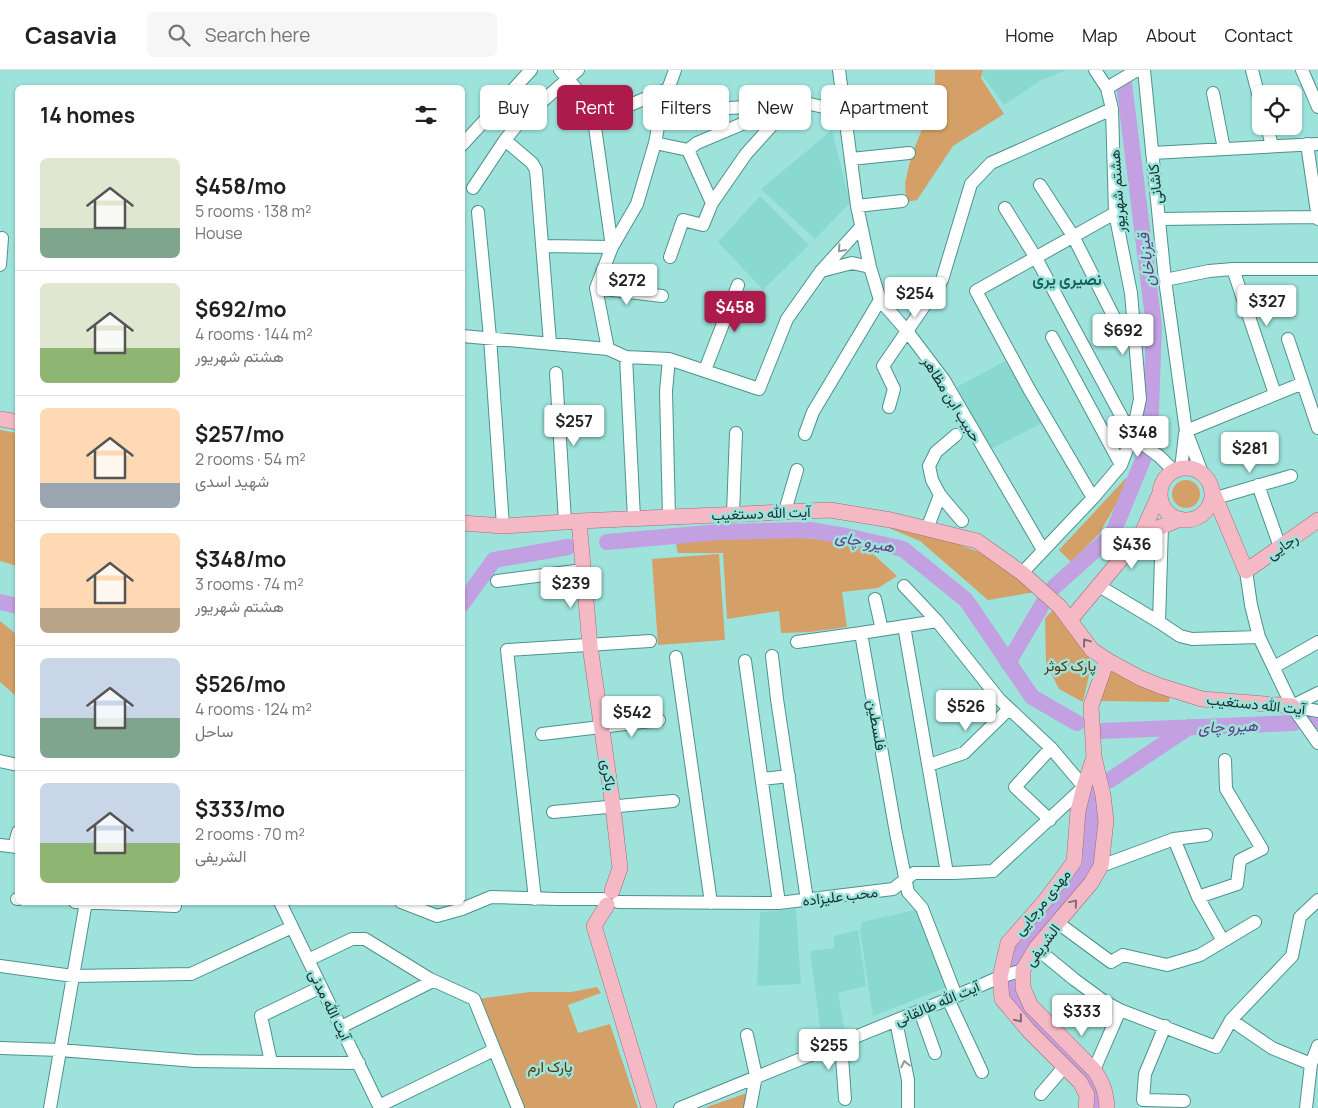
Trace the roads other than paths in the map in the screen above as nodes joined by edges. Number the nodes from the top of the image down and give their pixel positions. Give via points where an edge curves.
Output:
1 (531, 70) edge
2 (675, 70) edge
3 (839, 70) edge
4 (1095, 70) edge
5 (1137, 70) edge
6 (1144, 70) edge
7 (1252, 70) edge
8 (1302, 70) edge
9 (569, 73) edge
10 (576, 85) edge
11 (669, 85) edge
12 (842, 85) edge
13 (1256, 85) edge
14 (1107, 88) junction
15 (1213, 93) dead end
16 (1318, 107) edge
17 (1112, 109) junction
18 (739, 126) edge
19 (595, 130) edge
20 (657, 130) edge
21 (768, 130) edge
22 (848, 130) edge
23 (1269, 135) edge
24 (505, 140) junction
25 (465, 143) edge
26 (655, 143) junction
27 (1313, 144) edge
28 (1272, 146) junction
29 (1224, 149) junction
30 (688, 150) junction
31 (909, 153) dead end
32 (1152, 153) junction
33 (851, 159) junction
34 (1040, 185) dead end
35 (473, 188) dead end
36 (902, 201) dead end
37 (712, 203) junction
38 (857, 206) junction
39 (1005, 208) dead end
40 (478, 212) dead end
41 (1115, 212) junction
42 (1318, 218) edge
43 (1159, 219) junction
44 (861, 227) junction
45 (1073, 236) junction
46 (2, 238) dead end
47 (542, 246) junction
48 (612, 248) junction
49 (670, 258) dead end
50 (1036, 258) junction
51 (0, 265) edge
52 (870, 268) junction
53 (1233, 269) junction
54 (1318, 269) edge
55 (821, 272) junction
56 (1165, 280) junction
57 (738, 285) dead end
58 (596, 288) junction
59 (662, 296) dead end
60 (880, 300) junction
61 (907, 331) junction
62 (465, 336) edge
63 (490, 337) junction
64 (1052, 337) dead end
65 (1136, 339) junction
66 (1288, 339) dead end
67 (550, 343) junction
68 (608, 349) junction
69 (626, 357) junction
70 (669, 359) junction
71 (705, 370) junction
72 (556, 373) dead end
73 (1303, 383) junction
74 (1275, 394) junction
75 (888, 407) dead end
76 (0, 419) edge
77 (15, 422) edge
78 (1318, 428) edge
79 (1186, 432) junction
80 (736, 433) dead end
81 (805, 434) dead end
82 (956, 435) dead end
83 (1132, 436) junction
84 (1121, 465) junction
85 (797, 470) dead end
86 (1178, 470) junction
87 (1202, 473) junction
88 (1291, 476) dead end
89 (1258, 486) junction
90 (1160, 493) junction
91 (1214, 494) junction
92 (940, 495) junction
93 (1093, 498) junction
94 (785, 511) junction
95 (733, 514) junction
96 (1201, 515) junction
97 (669, 517) junction
98 (1224, 517) junction
99 (634, 518) junction
100 (1180, 519) junction
101 (1318, 520) edge
102 (572, 521) junction
103 (962, 521) dead end
104 (465, 523) edge
105 (503, 526) junction
106 (1162, 526) junction
107 (927, 529) junction
108 (1141, 535) junction
109 (1280, 547) junction
110 (1043, 550) junction
111 (583, 570) junction
112 (1246, 571) junction
113 (1022, 573) junction
114 (497, 581) dead end
115 (904, 586) dead end
116 (1099, 586) junction
117 (875, 599) dead end
118 (1070, 620) junction
119 (936, 622) junction
120 (1159, 622) junction
121 (904, 626) junction
122 (882, 630) junction
123 (861, 633) junction
124 (1259, 637) junction
125 (650, 640) dead end
126 (797, 642) dead end
127 (1318, 642) edge
128 (590, 646) junction
129 (772, 656) dead end
130 (676, 657) dead end
131 (1107, 660) junction
132 (745, 662) dead end
133 (1274, 667) junction
134 (1318, 693) edge
135 (1009, 709) junction
136 (1296, 710) junction
137 (1318, 711) edge
138 (659, 720) dead end
139 (602, 728) junction
140 (542, 734) dead end
141 (1318, 743) edge
142 (1052, 748) junction
143 (1094, 757) junction
144 (1225, 760) dead end
145 (0, 761) edge
146 (15, 764) edge
147 (929, 765) junction
148 (789, 776) junction
149 (762, 779) junction
150 (1084, 787) junction
151 (673, 801) dead end
152 (614, 807) junction
153 (553, 812) dead end
154 (1050, 820) junction
155 (1206, 835) dead end
156 (1174, 839) junction
157 (0, 845) edge
158 (15, 847) edge
159 (1101, 866) junction
160 (948, 873) junction
161 (907, 886) junction
162 (1198, 898) junction
163 (535, 899) junction
164 (610, 899) junction
165 (807, 900) junction
166 (1318, 900) edge
167 (711, 903) junction
168 (779, 903) junction
169 (86, 905) edge
170 (146, 905) edge
171 (281, 905) edge
172 (409, 905) edge
173 (176, 906) dead end
174 (1255, 922) dead end
175 (1058, 923) junction
176 (292, 927) junction
177 (1222, 941) junction
178 (1036, 948) junction
179 (308, 960) junction
180 (0, 966) edge
181 (1023, 970) junction
182 (72, 976) junction
183 (1000, 977) junction
184 (433, 980) junction
185 (321, 987) junction
186 (952, 998) junction
187 (1120, 1010) junction
188 (920, 1011) junction
189 (1231, 1020) junction
190 (896, 1021) junction
191 (1165, 1026) junction
192 (341, 1027) junction
193 (747, 1035) dead end
194 (841, 1043) junction
195 (1318, 1046) edge
196 (0, 1048) edge
197 (60, 1050) junction
198 (494, 1050) junction
199 (936, 1053) dead end
200 (271, 1062) junction
201 (358, 1063) junction
202 (1311, 1064) junction
203 (1064, 1067) junction
204 (1094, 1070) junction
205 (982, 1072) dead end
206 (756, 1076) junction
207 (1041, 1094) dead end
208 (845, 1098) dead end
209 (1184, 1101) dead end
210 (380, 1107) edge
211 (1310, 1107) edge
212 (50, 1108) edge
213 (518, 1108) edge
214 (649, 1108) edge
215 (680, 1108) edge
216 (750, 1108) edge
217 (908, 1108) edge
218 (1086, 1108) edge
219 (1107, 1108) edge

1 - 25 street
2 - 11 street
3 - 12 street, حبیب ابن مظاهر
4 - 14 street, هشتم شهریور
5 - 14 street
6 - 32 street, کاشانی
7 - 13 street
8 - 16 street
9 - 10 street
9 - 24 street
14 - 17 street, هشتم شهریور
15 - 29 street
17 - 41 street, هشتم شهریور
17 - 61 street via 991,164 971,184 942,280
18 - 30 street
19 - 48 street
20 - 26 street
21 - 37 street via 746,154
22 - 33 street, حبیب ابن مظاهر
23 - 28 street
24 - 35 street
24 - 47 street via 535,166
26 - 30 street
26 - 48 street via 637,204
27 - 28 street
27 - 42 street
28 - 29 street
29 - 32 street
30 - 37 street
31 - 33 street
32 - 43 street, کاشانی
33 - 38 street, حبیب ابن مظاهر
34 - 45 street
36 - 38 street
37 - 49 street via 703,225 684,220
38 - 44 street, حبیب ابن مظاهر
39 - 50 street
40 - 63 street
41 - 45 street
41 - 65 street, هشتم شهریور via 1132,293
42 - 43 street
43 - 56 street, کاشانی
44 - 52 street, حبیب ابن مظاهر
44 -> 55 street
45 - 50 street
45 - 65 street via 1121,331
46 - 51 street
47 - 48 street
47 - 67 street
48 - 58 street
50 - 83 street
50 - 93 street via 976,291
52 - 55 street via 852,263
52 - 60 street, حبیب ابن مظاهر
53 - 54 street
53 - 56 street
53 - 74 street
55 - 71 street via 787,319 759,389
56 - 79 street, کاشانی
57 - 71 street
58 - 59 street
58 - 68 street
60 - 61 street, حبیب ابن مظاهر
60 - 81 street via 813,412
61 - 75 street via 884,366 894,389
61 - 110 street, حبیب ابن مظاهر via 944,380
62 - 63 street
63 - 67 street
63 - 105 street
64 - 84 street
65 - 83 street, هشتم شهریور via 1140,399
66 - 73 street
67 - 68 street
68 - 69 street
69 - 70 street
69 - 99 street
70 - 71 street
70 - 97 street via 666,391
72 - 102 street
73 - 74 street
73 - 78 street
74 - 79 street
76 - 77 main road
79 - 86 street
79 - 87 street, کاشانی
80 - 95 street
82 - 92 street via 936,452 929,466
83 - 84 street, هشتم شهریور
83 - 86 street
84 - 93 street, هشتم شهریور
85 - 94 street
86 - 87 main road via 1188,468
86 - 90 main road via 1167,477
87 - 91 main road
88 - 89 street
89 - 91 street
89 - 109 street
90 - 100 main road via 1165,509
90 - 108 main road
91 - 96 main road
91 - 98 main road
92 - 103 street
92 - 107 street
93 - 110 street, هشتم شهریور
94 - 95 main road, آیت الله دستغیب
94 - 107 main road, آیت الله دستغیب via 830,510
95 - 97 main road, آیت الله دستغیب
96 - 98 main road
96 - 100 main road
97 - 99 main road, آیت الله دستغیب
98 - 112 main road
99 - 102 main road, آیت الله دستغیب
100 - 106 main road
101 - 109 main road, رجایی
102 - 105 main road, آیت الله دستغیب
102 - 111 main road, باکری
104 - 105 main road, آیت الله دستغیب
106 - 108 main road
106 - 120 street
107 - 113 main road, آیت الله دستغیب via 977,541
108 - 116 main road
109 - 112 main road, رجایی
110 - 113 street, هشتم شهریور
111 - 114 street
111 - 128 main road, باکری
112 - 124 street
113 - 118 main road, آیت الله دستغیب
115 - 119 street
116 - 118 main road
116 - 120 street
117 - 122 street
131 -> 118 main road, آیت الله دستغیب via 1092,650
119 - 121 street
119 - 135 street
120 - 124 street via 1180,636 1192,639
121 - 122 street
121 - 147 street
122 - 123 street
123 - 126 street
123 - 161 street, فلسطین
124 - 133 street
125 - 128 street
127 - 133 street
128 - 139 main road, باکری
128 - 163 street via 507,650
129 - 148 street
130 - 167 street
131 - 136 main road, آیت الله دستغیب via 1160,686 1202,700
131 - 143 main road via 1091,706
132 - 149 street
133 - 136 street
134 - 136 street
135 - 142 street
135 - 147 street via 964,753
136 - 137 street, آیت الله دستغیب
136 - 141 street
138 - 139 street
139 - 140 street
139 - 152 main road, باکری
142 - 150 street
142 - 154 street via 1015,786
143 - 150 main road, مهدی مرجایی
143 - 159 main road, الشریفی via 1104,795 1106,821
144 - 162 street via 1226,789 1262,849 1240,860 1237,884
145 - 146 street
147 - 160 street
148 - 149 street
148 - 165 street
149 - 168 street
150 - 154 street, محب علیزاده
150 - 183 main road, مهدی مرجایی via 1078,810 1074,862 1008,943
151 - 152 street
152 - 153 street
152 - 164 main road, باکری via 620,868
154 - 160 street, محب علیزاده via 993,871
155 - 156 street
156 - 159 street
156 - 162 street
157 - 158 street
175 -> 159 main road, الشریفی via 1091,884
160 - 161 street, محب علیزاده via 914,873
161 - 165 street, محب علیزاده
161 - 186 street via 922,908
162 - 177 street
163 - 164 street, محب علیزاده
163 - 172 street, محب علیزاده via 491,897 437,916
164 - 167 street, محب علیزاده
164 - 214 main road, باکری via 594,926
165 - 168 street, محب علیزاده
166 - 189 street via 1300,917 1292,956
167 - 168 street, محب علیزاده
169 - 182 street
170 - 173 street
171 - 176 street, آیت‌ الله مدنی
174 - 177 street
175 - 177 street via 1110,962 1123,955 1167,965 1200,955
175 - 178 main road, الشریفی
176 - 179 street, آیت‌ الله مدنی
176 - 182 street via 191,974
178 - 181 main road, الشریفی
178 - 187 street via 1075,980
179 - 184 street via 352,939 365,939
179 - 185 street, آیت‌ الله مدنی
180 - 182 street
181 - 183 street, آیت الله طالقانی
181 - 204 main road, الشریفی via 1023,988 1032,1006
182 - 197 street
183 - 186 street, آیت الله طالقانی
183 -> 203 main road, مهدی مرجایی via 1002,999
184 - 192 street
184 - 198 street via 474,999
185 - 192 street, آیت‌ الله مدنی
185 - 200 street via 261,1016
186 - 188 street, آیت الله طالقانی
186 - 205 street
187 - 191 street
187 - 204 street
188 - 190 street, آیت الله طالقانی
188 - 199 street
189 - 191 street via 1216,1047
189 - 202 street via 1272,1048
190 - 194 street, آیت الله طالقانی
217 -> 190 street via 908,1080
191 - 209 street via 1145,1074 1143,1100
192 - 201 street, آیت‌ الله مدنی
193 - 206 street
194 - 206 street, آیت الله طالقانی
194 - 208 street
195 - 202 street
196 - 197 street
197 - 200 street via 195,1061
197 - 212 street
198 - 210 street
198 - 213 street
200 - 201 street
201 - 210 street, آیت‌ الله مدنی
202 - 211 street
203 - 207 street
203 - 218 main road, مهدی مرجایی via 1087,1094
204 - 219 main road, الشریفی via 1106,1092
206 - 215 street, آیت الله طالقانی
206 - 216 street

